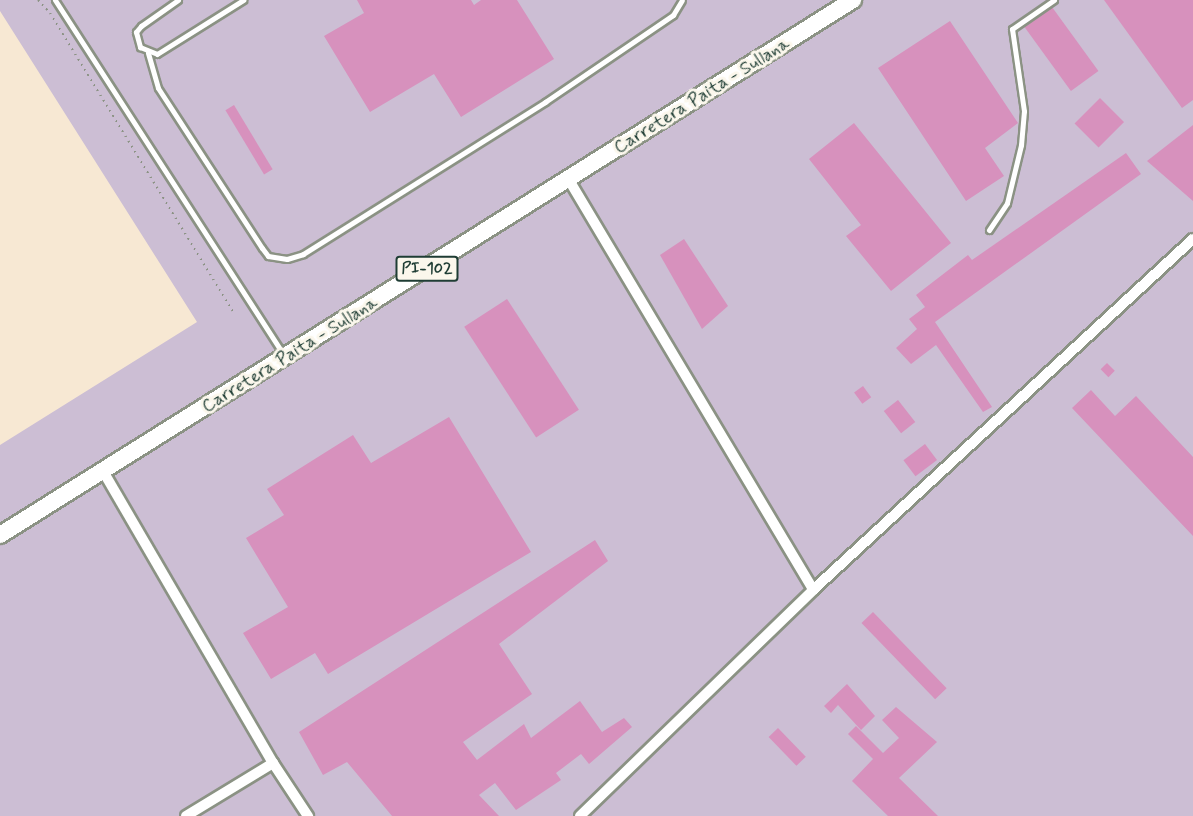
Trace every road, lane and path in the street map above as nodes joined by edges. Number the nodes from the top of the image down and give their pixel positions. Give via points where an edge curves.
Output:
1 (38, 0) edge
2 (55, 0) edge
3 (178, 0) edge
4 (243, 0) edge
5 (682, 0) edge
6 (853, 0) edge
7 (1054, 0) edge
8 (148, 53) junction
9 (569, 180) junction
10 (989, 230) dead end
11 (1193, 239) edge
12 (233, 312) dead end
13 (286, 357) junction
14 (103, 471) junction
15 (0, 535) edge
16 (813, 590) junction
17 (273, 763) junction
18 (186, 816) edge
19 (308, 816) edge
20 (580, 816) edge

1 - 12 path via 50,13
2 - 13 lane
3 - 8 lane via 153,15 136,32 141,48
4 - 8 lane via 157,54
5 - 8 lane via 673,15 545,102 303,254 287,259 268,256 262,248 158,88
6 - 9 main road, Carretera Paita - Sullana / PI-102
7 - 10 lane via 1012,29 1024,111 1021,146 1008,203
9 - 13 main road, Carretera Paita - Sullana / PI-102
9 - 16 street
11 - 16 street
13 - 14 main road, Carretera Paita - Sullana / PI-102
14 - 15 main road, Carretera Paita - Sullana / PI-102
14 - 17 street
16 - 20 street
17 - 18 street
17 - 19 street

